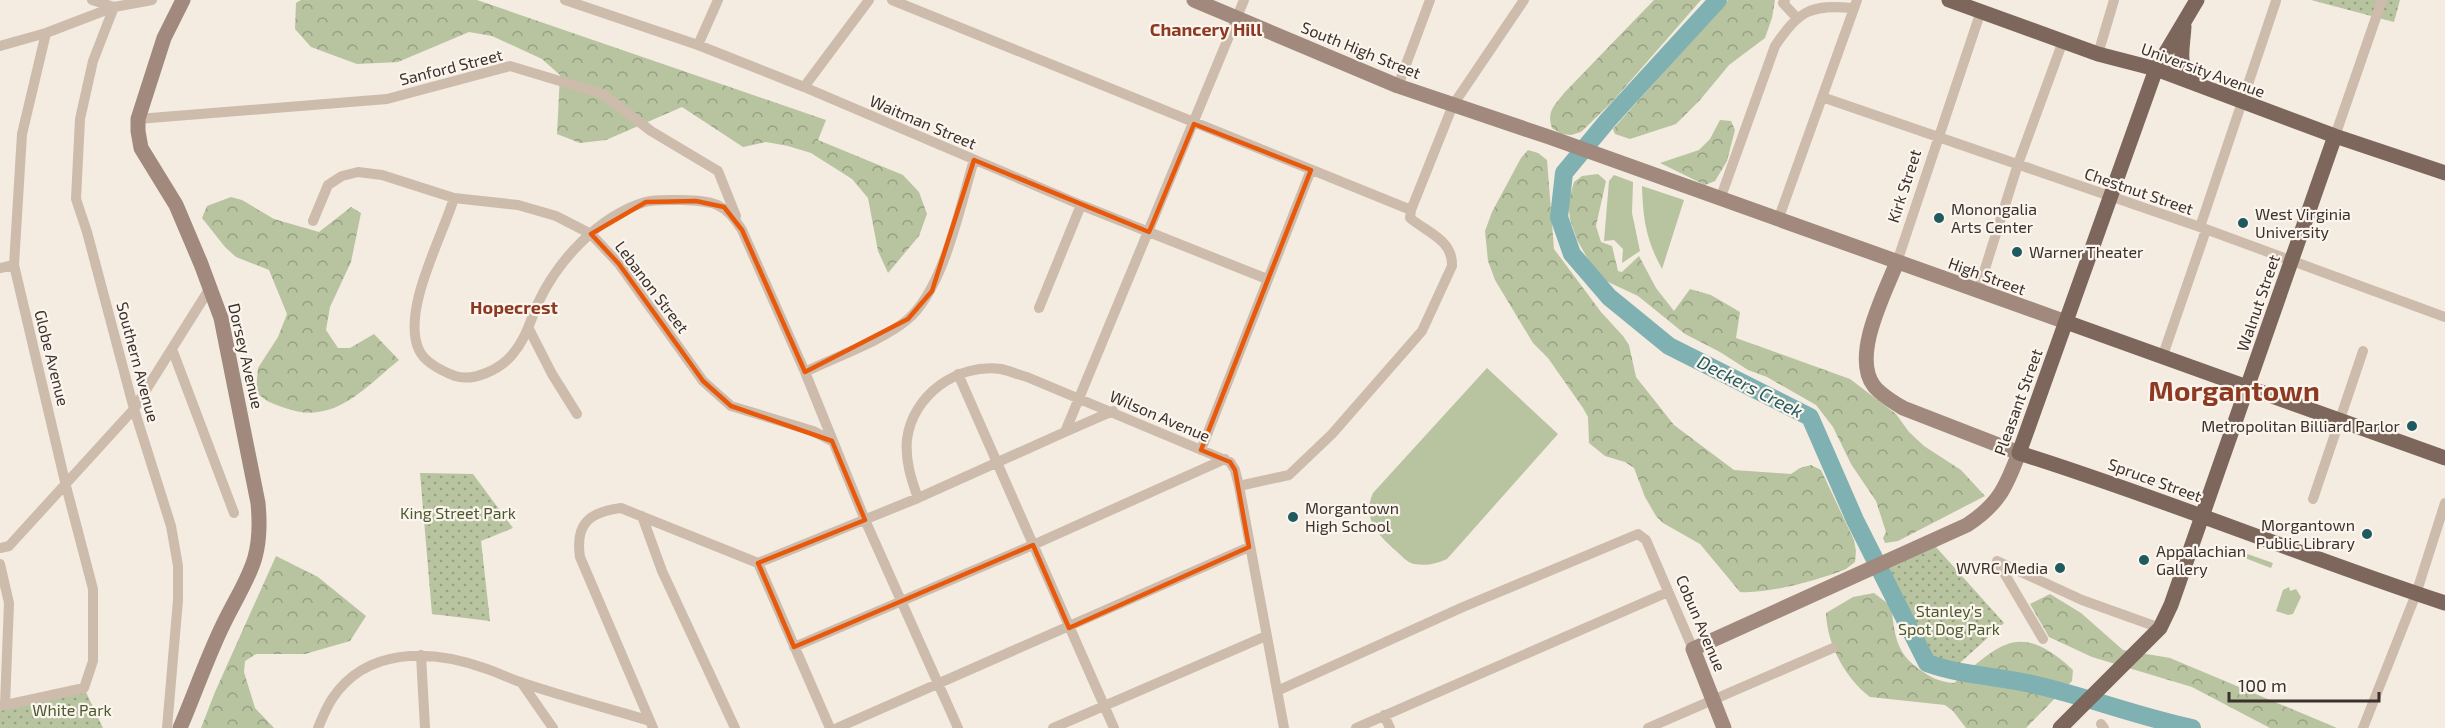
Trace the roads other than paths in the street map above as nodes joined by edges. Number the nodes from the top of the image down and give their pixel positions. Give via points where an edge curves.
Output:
1 (92, 0) edge
2 (152, 0) edge
3 (183, 0) edge
4 (565, 0) edge
5 (718, 0) edge
6 (869, 0) edge
7 (892, 0) edge
8 (1194, 0) edge
9 (1244, 0) edge
10 (1430, 0) edge
11 (1524, 0) edge
12 (1785, 0) edge
13 (1949, 0) edge
14 (2114, 0) edge
15 (2197, 0) edge
16 (2382, 0) edge
17 (2276, 1) edge
18 (1854, 4) edge
19 (114, 7) junction
20 (1981, 11) junction
21 (1796, 17) junction
22 (1237, 18) junction
23 (2185, 23) junction
24 (46, 33) junction
25 (2063, 41) junction
26 (698, 45) junction
27 (0, 46) edge
28 (2098, 54) junction
29 (2156, 69) junction
30 (1398, 86) junction
31 (804, 87) junction
32 (2201, 87) junction
33 (1822, 97) junction
34 (2242, 102) junction
35 (1453, 105) junction
36 (138, 119) junction
37 (1194, 124) junction
38 (1517, 127) joint
39 (2335, 136) junction
40 (1939, 137) junction
41 (974, 160) junction
42 (2018, 164) junction
43 (1311, 170) junction
44 (2445, 173) edge
45 (1724, 191) dead end
46 (454, 198) junction
47 (2109, 198) junction
48 (1081, 205) junction
49 (1411, 210) junction
50 (1778, 220) junction
51 (313, 221) dead end
52 (2203, 229) junction
53 (742, 230) junction
54 (1149, 232) junction
55 (591, 234) junction
56 (1897, 262) junction
57 (2292, 262) junction
58 (14, 265) junction
59 (0, 268) edge
60 (1268, 279) junction
61 (210, 288) junction
62 (1978, 291) junction
63 (1040, 308) dead end
64 (2445, 317) edge
65 (2066, 322) junction
66 (529, 329) junction
67 (172, 349) junction
68 (2363, 351) dead end
69 (2163, 355) junction
70 (1867, 371) joint
71 (805, 372) junction
72 (958, 374) junction
73 (2248, 387) junction
74 (1079, 398) junction
75 (134, 409) junction
76 (1113, 411) junction
77 (577, 414) dead end
78 (2341, 421) junction
79 (1065, 432) junction
80 (832, 441) junction
81 (1201, 450) junction
82 (2019, 453) junction
83 (2445, 458) edge
84 (1225, 459) junction
85 (996, 462) junction
86 (66, 486) junction
87 (1239, 486) junction
88 (918, 498) junction
89 (2313, 499) dead end
90 (2445, 503) edge
91 (234, 513) dead end
92 (642, 516) junction
93 (2203, 516) junction
94 (865, 520) junction
95 (1032, 545) junction
96 (1249, 547) junction
97 (0, 548) edge
98 (758, 563) junction
99 (0, 564) edge
100 (1668, 592) junction
101 (2416, 594) junction
102 (903, 600) junction
103 (2445, 603) edge
104 (1069, 628) junction
105 (2160, 628) junction
106 (1266, 636) junction
107 (2043, 639) dead end
108 (794, 647) junction
109 (1833, 648) dead end
110 (1693, 650) junction
111 (421, 655) junction
112 (521, 682) junction
113 (939, 684) junction
114 (1276, 691) junction
115 (1714, 700) junction
116 (3, 705) edge
117 (1105, 706) junction
118 (1384, 715) junction
119 (651, 725) edge
120 (167, 728) edge
121 (180, 728) edge
122 (318, 728) edge
123 (425, 728) edge
124 (553, 728) edge
125 (735, 728) edge
126 (830, 728) edge
127 (837, 728) edge
128 (958, 728) edge
129 (1053, 728) edge
130 (1114, 728) edge
131 (1284, 728) edge
132 (1356, 728) edge
133 (1390, 728) edge
134 (1648, 728) edge
135 (1724, 728) edge
136 (2060, 728) edge
137 (2363, 728) edge

1 - 19 street
2 - 19 street
3 - 36 street, Dorsey Avenue via 164,38
4 - 26 street, Waitman Street
5 - 26 street
6 - 31 street
7 - 37 street
8 - 22 street, South High Street
9 - 22 street
10 - 30 street
11 - 35 street
12 - 21 street via 1783,3
13 - 20 main road, University Avenue
14 - 28 street
15 - 23 main road, Pleasant Street
16 - 39 street, Walnut Street
17 - 34 street
18 - 21 street via 1819,7
18 - 33 street
19 - 24 street
19 - 75 street, Southern Avenue via 93,61 80,119 76,199
20 - 25 main road, University Avenue
20 - 40 street, Kirk Street
21 - 45 street via 1775,46
22 - 30 street, South High Street
22 - 37 street
23 - 29 main road, Pleasant Street
23 - 32 main road via 2181,62 2184,72
24 - 27 street
24 - 58 street, Globe Avenue via 21,134
25 - 28 main road, University Avenue
25 - 42 street
26 - 31 street, Waitman Street
28 - 29 main road, University Avenue
29 - 32 main road, University Avenue
29 - 47 main road, Pleasant Street
30 - 35 street, South High Street
31 - 41 street, Waitman Street
32 - 34 main road, University Avenue
33 - 40 street, Chestnut Street
33 - 50 street
34 - 39 main road, University Avenue
34 - 52 street
35 - 38 street, South High Street
35 - 49 street
36 - 53 street, Sanford Street via 387,99 510,66 603,94 651,131 718,171
36 - 61 street, Dorsey Avenue via 141,147 176,205
37 - 43 street
37 - 54 street
38 - 50 street, High Street
39 - 44 main road, University Avenue
39 - 57 main road, Walnut Street
40 - 42 street, Chestnut Street
40 - 56 street, Kirk Street
41 - 48 street, Waitman Street
41 - 71 street via 932,291 908,320
42 - 47 street, Chestnut Street
42 - 62 street
43 - 49 street
43 - 60 street
46 - 51 street, Lebanon Street via 382,175 358,172 328,185
46 - 55 street, Lebanon Street via 518,206 556,216
46 - 66 street via 414,315 419,351 434,366 458,377 477,376 512,355
47 - 52 street, Chestnut Street
47 - 65 main road, Pleasant Street
48 - 54 street, Waitman Street
48 - 63 street
49 - 87 street via 1410,218 1445,242 1452,258 1452,266 1422,331 1300,467 1274,480
50 - 56 street, High Street
52 - 57 street, Chestnut Street
52 - 69 street
53 - 55 street via 724,207 696,201 646,202 613,217
53 - 71 street
54 - 60 street, Waitman Street
54 - 74 street
55 - 66 street via 549,283
55 - 80 street, Lebanon Street via 619,264 703,381 731,406 813,431
56 - 62 street, High Street
56 - 70 street, Kirk Street via 1874,322 1865,362
57 - 64 street, Chestnut Street
57 - 73 main road, Walnut Street
58 - 59 street
58 - 86 street, Globe Avenue
60 - 81 street
61 - 67 street
61 - 121 street, Dorsey Avenue via 228,349 261,529 250,575 222,627
62 - 65 street, High Street
65 - 69 main road, High Street
65 - 82 main road, Pleasant Street
66 - 77 street
67 - 75 street
67 - 91 street
68 - 78 street
69 - 73 main road, High Street
70 - 82 street, Spruce Street via 1874,386 1903,408
71 - 80 street
72 - 74 street, Wilson Avenue via 1001,369
72 - 85 street
72 - 88 street, Wilson Avenue via 922,402 907,438 910,476
73 - 78 main road, High Street
73 - 93 main road, Walnut Street
74 - 76 street, Wilson Avenue
74 - 79 street
75 - 86 street
75 - 120 street, Southern Avenue via 171,526 178,566
76 - 79 street
76 - 81 street, Wilson Avenue
78 - 83 main road, High Street
78 - 89 street
79 - 85 street
80 - 94 street
81 - 84 street, Wilson Avenue
82 - 93 main road, Spruce Street
82 - 110 street, Pleasant Street via 2000,495 1987,512 1967,525
84 - 87 street, Wilson Avenue via 1235,471
84 - 95 street
85 - 88 street
85 - 95 street
86 - 97 street via 9,546
86 - 116 street, Globe Avenue via 93,589 93,661 84,688
87 - 96 street, Wilson Avenue
88 - 94 street
90 - 101 street
92 - 98 street
92 - 119 street via 621,508 603,510 591,516 577,541 580,557
92 - 125 street via 662,571
93 - 101 main road, Spruce Street
93 - 105 main road, Walnut Street
94 - 98 street
94 - 102 street
95 - 102 street
95 - 104 street
96 - 104 street
96 - 106 street, Wilson Avenue
98 - 108 street
99 - 116 street via 9,603
100 - 110 street, Cobun Avenue
100 - 114 street, Cobun Avenue via 1641,533
100 - 118 street
101 - 103 main road, Spruce Street
101 - 137 street
102 - 108 street
102 - 113 street
104 - 113 street
104 - 117 street
105 - 107 street via 2082,600 1997,561
105 - 136 main road, Walnut Street
106 - 114 street, Wilson Avenue
106 - 117 street
108 - 126 street
109 - 115 street
110 - 115 street, Cobun Avenue
111 - 112 street via 483,667
111 - 122 street via 388,658 365,667 331,700
111 - 123 street
112 - 119 street
112 - 124 street
113 - 127 street
113 - 128 street
114 - 131 street, Wilson Avenue
115 - 134 street
115 - 135 street, Cobun Avenue
117 - 129 street
117 - 130 street
118 - 132 street
118 - 133 street

